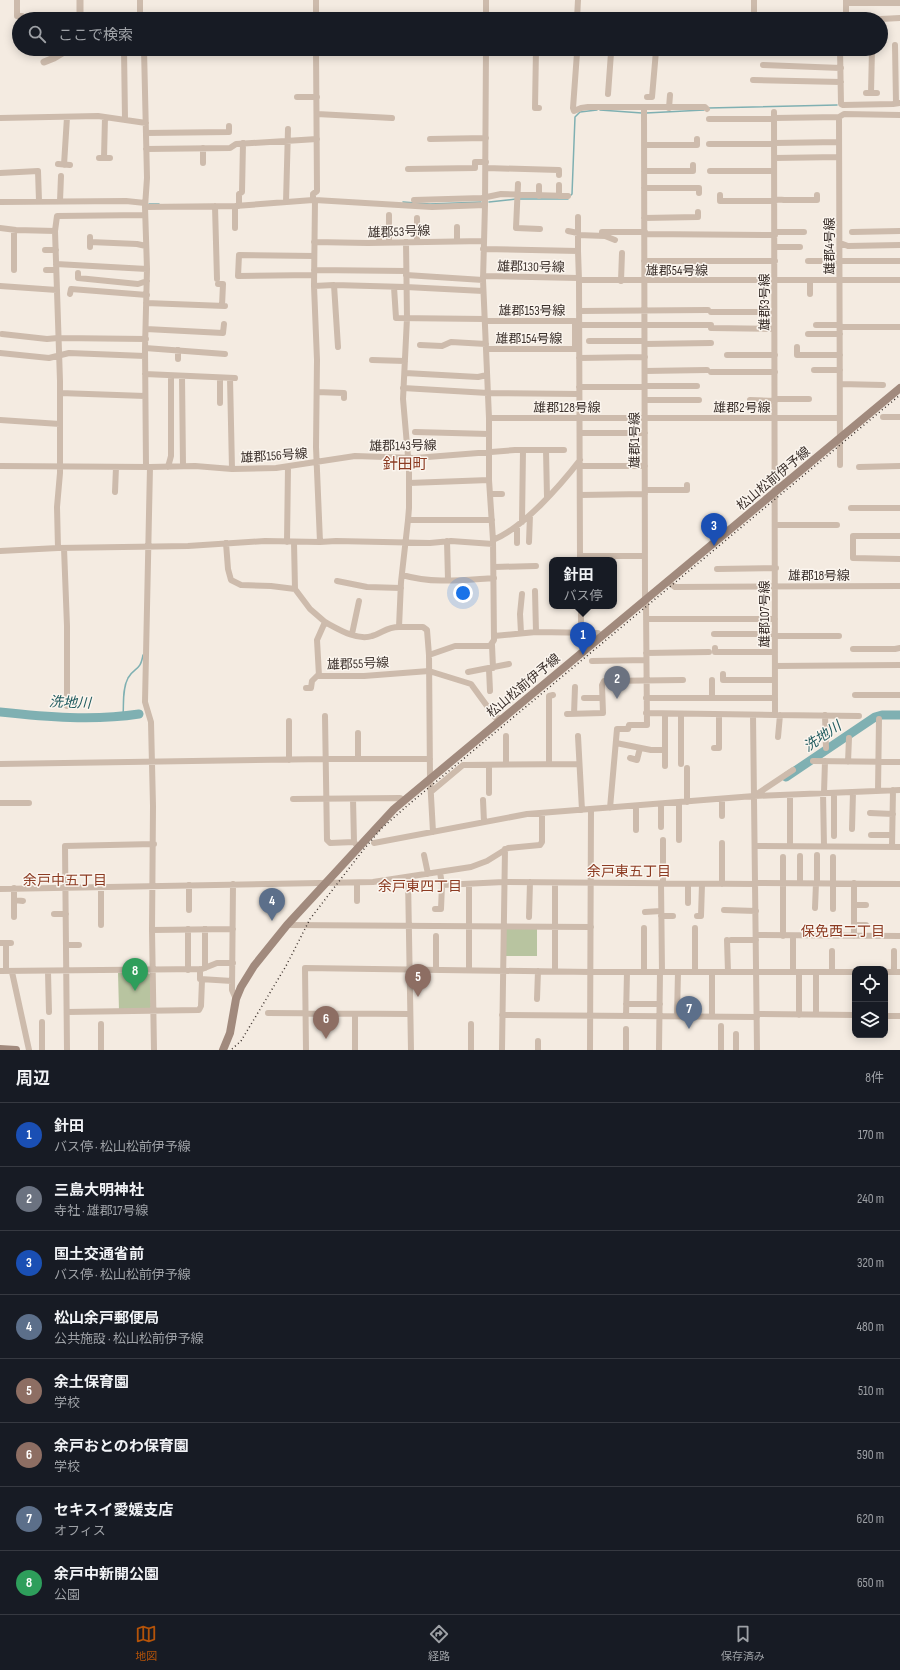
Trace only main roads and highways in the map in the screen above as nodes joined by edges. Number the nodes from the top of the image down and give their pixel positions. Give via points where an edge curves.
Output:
1 (900, 388) edge
2 (0, 1049) edge
3 (16, 1050) edge
4 (223, 1050) edge

1 - 4 main road, 松山松前伊予線 via 430,778 356,844 287,924 241,986 230,1033
2 - 3 main road

